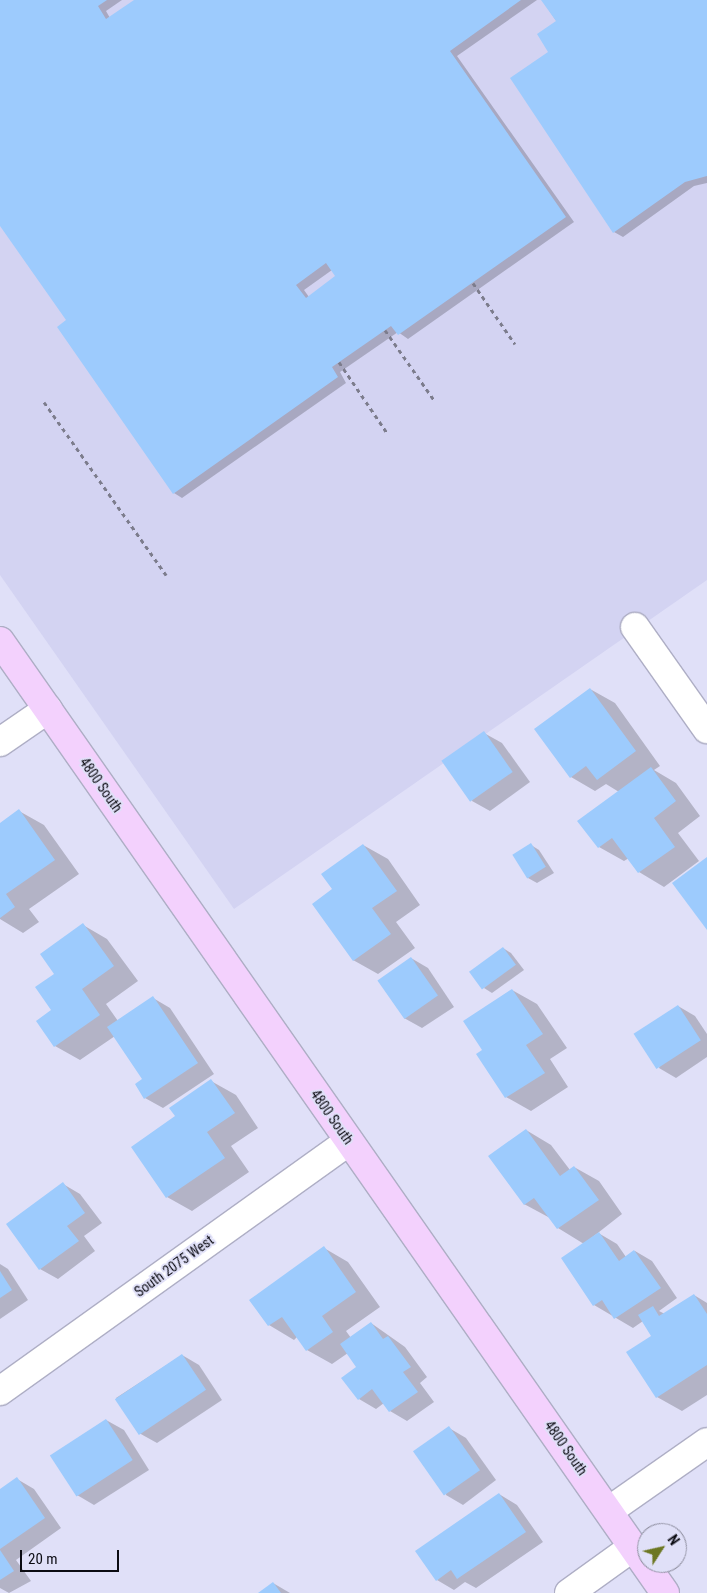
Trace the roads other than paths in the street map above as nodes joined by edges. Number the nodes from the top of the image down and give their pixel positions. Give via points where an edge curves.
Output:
1 (634, 627) dead end
2 (0, 641) edge
3 (48, 709) junction
4 (707, 729) edge
5 (0, 742) edge
6 (349, 1141) junction
7 (0, 1391) edge
8 (707, 1442) edge
9 (610, 1510) junction
10 (633, 1547) junction
11 (569, 1593) edge
12 (666, 1593) edge

1 - 4 street
2 - 3 main road, 4800 South
3 - 5 street
3 - 6 main road, 4800 South
6 - 7 street, South 2075 West
6 - 9 main road, 4800 South
8 - 9 street
9 - 10 main road, 4800 South
10 - 11 street
10 - 12 main road, 4800 South

